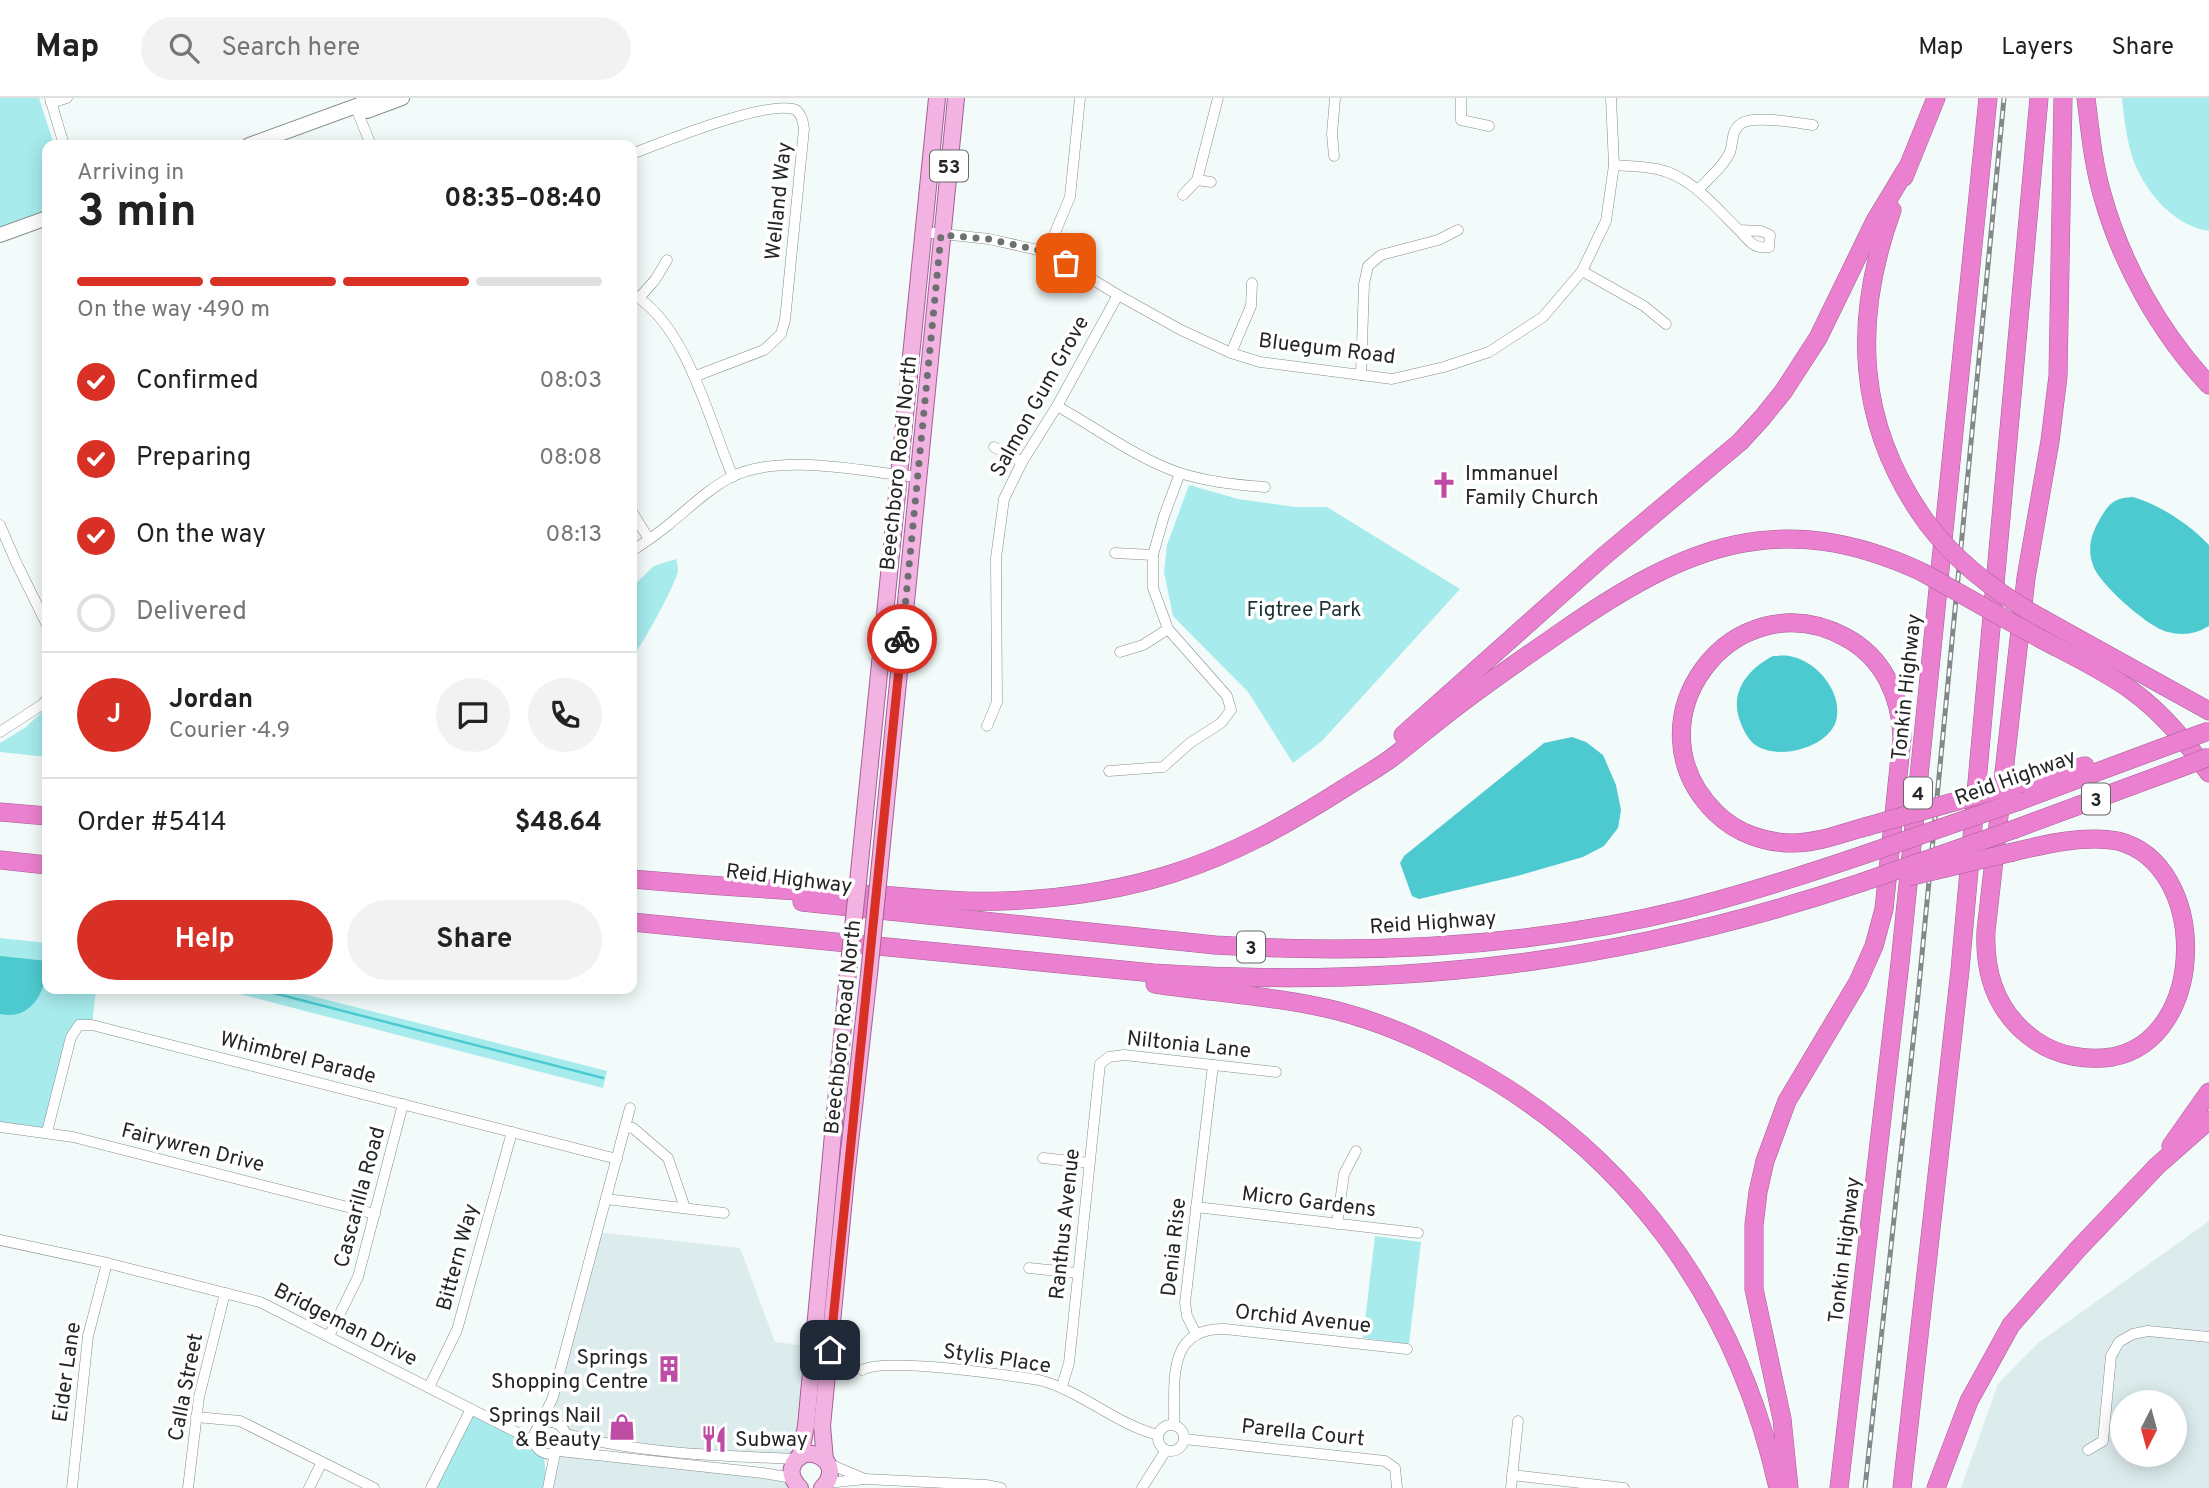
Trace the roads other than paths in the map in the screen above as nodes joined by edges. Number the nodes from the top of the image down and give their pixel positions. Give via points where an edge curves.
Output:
1 (66, 98) edge
2 (377, 98) edge
3 (402, 98) edge
4 (937, 98) edge
5 (956, 98) edge
6 (1080, 98) edge
7 (1218, 98) edge
8 (1335, 98) edge
9 (1461, 98) edge
10 (1611, 98) edge
11 (1936, 98) edge
12 (1988, 98) edge
13 (2039, 98) edge
14 (2063, 98) edge
15 (2086, 98) edge
16 (51, 100) edge
17 (357, 110) junction
18 (1813, 125) dead end
19 (1489, 126) dead end
20 (63, 140) edge
21 (264, 140) edge
22 (287, 140) edge
23 (369, 140) edge
24 (637, 151) edge
25 (1334, 156) dead end
26 (1614, 165) junction
27 (1907, 168) junction
28 (1197, 180) junction
29 (1211, 182) dead end
30 (1698, 190) junction
31 (1183, 195) dead end
32 (42, 220) edge
33 (42, 229) edge
34 (1458, 230) dead end
35 (1739, 230) dead end
36 (924, 232) junction
37 (0, 235) edge
38 (941, 235) junction
39 (0, 243) edge
40 (1047, 252) junction
41 (667, 260) dead end
42 (1582, 271) junction
43 (1252, 283) dead end
44 (637, 295) edge
45 (1118, 295) junction
46 (637, 297) edge
47 (1666, 324) dead end
48 (1231, 353) junction
49 (1361, 375) junction
50 (696, 376) junction
51 (2209, 386) edge
52 (1057, 406) junction
53 (994, 447) dead end
54 (1022, 462) junction
55 (1180, 473) junction
56 (900, 475) junction
57 (733, 477) junction
58 (918, 477) junction
59 (1265, 486) dead end
60 (637, 520) edge
61 (0, 525) edge
62 (649, 539) junction
63 (637, 547) edge
64 (1115, 553) dead end
65 (1153, 555) junction
66 (42, 615) edge
67 (1168, 629) junction
68 (1120, 652) dead end
69 (42, 705) edge
70 (2209, 711) edge
71 (987, 726) dead end
72 (2209, 731) edge
73 (0, 732) edge
74 (2209, 757) edge
75 (1109, 771) dead end
76 (2209, 773) edge
77 (1340, 791) junction
78 (2020, 792) junction
79 (0, 812) edge
80 (42, 816) edge
81 (0, 860) edge
82 (42, 864) edge
83 (637, 880) edge
84 (637, 881) edge
85 (1860, 886) junction
86 (2192, 894) dead end
87 (637, 922) edge
88 (955, 953) junction
89 (2192, 1004) dead end
90 (1100, 1064) joint
91 (1213, 1065) junction
92 (1276, 1072) dead end
93 (2209, 1092) edge
94 (403, 1104) junction
95 (630, 1108) dead end
96 (2209, 1120) edge
97 (0, 1127) edge
98 (625, 1127) junction
99 (47, 1132) junction
100 (512, 1132) junction
101 (1356, 1151) dead end
102 (1043, 1158) dead end
103 (617, 1159) junction
104 (1089, 1163) junction
105 (2157, 1166) junction
106 (606, 1199) junction
107 (1196, 1207) junction
108 (685, 1208) junction
109 (724, 1213) dead end
110 (374, 1214) junction
111 (1338, 1224) junction
112 (1418, 1233) dead end
113 (0, 1240) edge
114 (107, 1263) junction
115 (1029, 1268) dead end
116 (1078, 1273) junction
117 (225, 1293) junction
118 (1196, 1334) junction
119 (329, 1336) junction
120 (2209, 1337) edge
121 (1407, 1349) dead end
122 (862, 1370) dead end
123 (1062, 1386) junction
124 (429, 1387) junction
125 (553, 1397) junction
126 (471, 1409) junction
127 (195, 1417) junction
128 (1518, 1422) dead end
129 (504, 1424) junction
130 (1174, 1424) junction
131 (539, 1426) junction
132 (563, 1429) junction
133 (1158, 1435) junction
134 (1184, 1439) junction
135 (534, 1441) junction
136 (1166, 1450) junction
137 (2088, 1450) dead end
138 (543, 1452) junction
139 (557, 1452) junction
140 (738, 1458) junction
141 (799, 1458) junction
142 (826, 1461) junction
143 (322, 1462) junction
144 (757, 1472) junction
145 (1512, 1475) junction
146 (865, 1479) junction
147 (548, 1484) edge
148 (796, 1485) edge
149 (825, 1486) edge
150 (72, 1488) edge
151 (188, 1488) edge
152 (309, 1488) edge
153 (374, 1488) edge
154 (431, 1488) edge
155 (1001, 1488) edge
156 (1142, 1488) edge
157 (1397, 1488) edge
158 (1511, 1488) edge
159 (1621, 1488) edge
160 (1777, 1488) edge
161 (1789, 1488) edge
162 (1839, 1488) edge
163 (1902, 1488) edge
164 (1936, 1488) edge

1 - 16 street
2 - 17 street
3 - 17 street
4 - 36 main road, Beechboro Road North / 53
5 - 38 main road, Beechboro Road North / 53
6 - 40 street via 1070,197
7 - 28 street
8 - 25 street
9 - 19 street via 1461,120
10 - 26 street, Bluegum Road
11 - 27 highway
12 - 162 highway, Tonkin Highway / 4 via 1900,963
13 - 163 highway via 1960,970
14 - 89 highway via 2058,376 2026,578 1986,931 1987,965 1997,996 2015,1023 2041,1044 2071,1056 2104,1059 2137,1051 2165,1035
15 - 51 highway via 2101,192 2114,230 2143,293 2178,349
16 - 20 street
17 - 21 street
17 - 22 street
17 - 23 street
18 - 30 street via 1744,122 1732,133 1724,161
24 - 50 street, Welland Way via 751,107 782,104 802,117 781,334 764,350
26 - 30 street via 1658,169
26 - 42 street, Bluegum Road via 1606,221
27 - 70 highway, bridge via 1881,242 1867,307 1867,361 1875,414 1905,488 1952,553 2015,604
27 - 77 highway via 1875,221 1818,338 1762,418
28 - 29 street
28 - 31 street
30 - 35 street
32 - 37 street
33 - 39 street
34 - 49 street via 1381,255 1368,266
36 - 38 street, Bluegum Road
36 - 56 main road, Beechboro Road North / 53
38 - 40 street, Bluegum Road via 989,239
38 - 58 main road, Beechboro Road North / 53
40 - 45 street, Bluegum Road
41 - 44 street
42 - 47 street
42 - 49 street, Bluegum Road via 1543,317 1489,352 1392,379
43 - 48 street via 1251,306
45 - 48 street, Bluegum Road
45 - 52 street, Salmon Gum Grove
46 - 50 street via 661,319
48 - 49 street, Bluegum Road via 1260,362
50 - 57 street
52 - 54 street, Salmon Gum Grove
52 - 55 street
53 - 54 street
54 - 71 street, Salmon Gum Grove via 1003,499 999,525 997,702
55 - 59 street via 1224,484
55 - 65 street
56 - 57 street via 783,466
56 - 58 street
56 - 141 main road, Beechboro Road North / 53, bridge via 806,1426
57 - 62 street via 702,495
58 - 142 main road, Beechboro Road North / 53, bridge via 822,1426
60 - 62 street
61 - 66 street
62 - 63 street
64 - 65 street
65 - 67 street via 1153,588
67 - 68 street via 1143,645
67 - 75 street via 1227,696 1231,710 1221,723 1163,767
69 - 73 street
72 - 78 highway, bridge
74 - 85 highway, 3, bridge
76 - 77 highway, bridge via 2161,715 2131,690 1922,572 1859,548 1790,539 1722,547 1657,572 1581,618 1388,761
77 - 83 highway via 1234,851 1122,888 1057,898 998,901
78 - 84 highway, Reid Highway / 3, bridge via 1863,855 1740,895 1625,922 1509,940 1391,949 1215,945 854,909
78 - 161 highway, bridge via 1866,827 1812,841 1763,839 1732,826 1698,791 1682,745 1688,696 1699,674 1727,644 1756,629 1805,624 1851,640 1876,662 1893,690 1902,722 1902,738 1884,909 1874,946 1858,982 1787,1101 1758,1192 1752,1257 1755,1289 1782,1419
79 - 80 highway
81 - 82 highway
85 - 86 highway, bridge via 2088,839 2121,841 2152,853 2178,874
85 - 88 highway, 3 via 1618,948 1511,965 1392,976 1321,979 1153,974
87 - 88 highway, 3
88 - 160 highway via 1337,1011 1409,1036 1510,1090 1600,1161 1682,1259 1715,1313 1747,1382
90 - 91 street, Niltonia Lane via 1108,1057 1124,1055
90 - 104 street, Ranthus Avenue
91 - 92 street, Niltonia Lane
91 - 107 street, Denia Rise
93 - 105 highway
94 - 99 street, Whimbrel Parade via 112,1029 79,1025 71,1037
94 - 100 street, Whimbrel Parade
94 - 110 street, Cascarilla Road
95 - 98 street
96 - 105 highway
97 - 99 street, Fairywren Drive
98 - 103 street
98 - 108 street via 633,1128 668,1158
99 - 110 street, Fairywren Drive
100 - 103 street, Whimbrel Parade
100 - 124 street, Bittern Way via 457,1330
101 - 111 street via 1344,1174
102 - 104 street
103 - 106 street
104 - 116 street, Ranthus Avenue
105 - 164 highway via 2011,1325 1969,1401
106 - 108 street
106 - 125 street
107 - 111 street, Micro Gardens
107 - 118 street, Denia Rise via 1185,1303
108 - 109 street
110 - 119 street, Cascarilla Road via 358,1277
111 - 112 street, Micro Gardens
113 - 114 street, Bridgeman Drive
114 - 117 street, Bridgeman Drive
114 - 150 street, Eider Lane via 88,1336
115 - 116 street
116 - 123 street, Ranthus Avenue via 1069,1363
117 - 119 street, Bridgeman Drive via 260,1302
117 - 127 street, Calla Street
118 - 121 street, Orchid Avenue via 1225,1329
118 - 130 street via 1183,1344 1179,1355
119 - 124 street, Bridgeman Drive
120 - 137 street via 2148,1331 2119,1342 2111,1356 2103,1441
122 - 123 street, Stylis Place via 892,1364 1014,1376
123 - 133 street, Stylis Place via 1132,1426
124 - 126 street, Bridgeman Drive
125 - 131 street
125 - 132 street
126 - 129 street, Bridgeman Drive
126 - 154 street
127 - 143 street via 240,1421
127 - 151 street, Calla Street
128 - 145 street
129 - 131 street, Bridgeman Drive
129 - 135 street, Bridgeman Drive
130 - 133 street
130 - 134 street
131 - 132 street via 549,1422
131 - 135 street
132 - 139 street via 565,1444
132 - 140 street via 598,1443
133 - 136 street
134 - 136 street via 1178,1449
134 - 157 street, Parella Court via 1385,1461 1395,1468
135 - 138 street
136 - 156 street
138 - 139 street
138 - 147 street
139 - 144 street
139 - 147 street
140 - 141 street
140 - 144 street
141 - 142 main road via 810,1454
141 - 148 main road, 53 via 792,1468
142 - 146 street
142 - 149 main road, 53 via 830,1473
143 - 152 street
143 - 153 street
144 - 148 street
145 - 158 street
145 - 159 street
146 - 149 street
146 - 155 street

